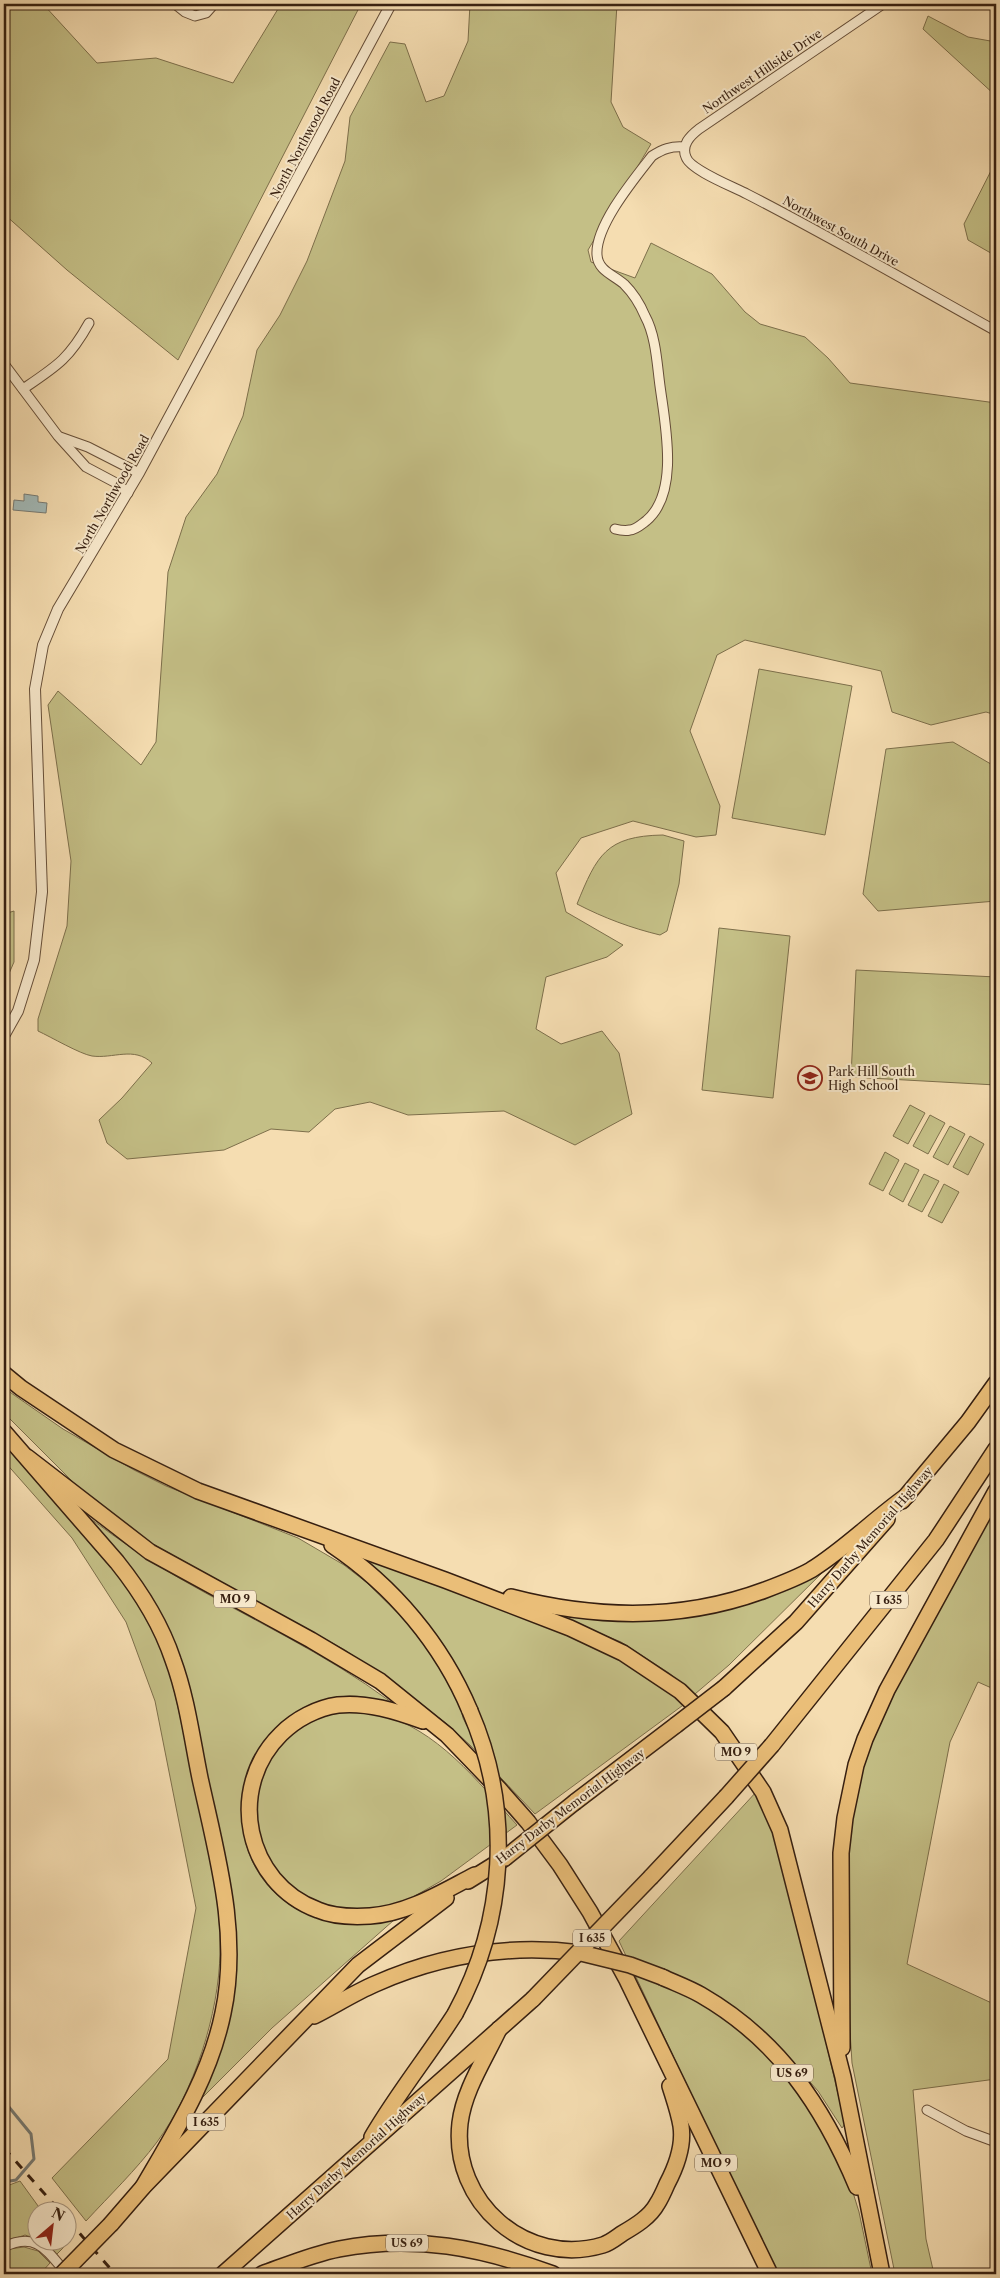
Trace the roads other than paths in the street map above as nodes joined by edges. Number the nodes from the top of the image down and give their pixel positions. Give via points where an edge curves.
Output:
1 (175, 4) edge
2 (214, 4) edge
3 (391, 4) edge
4 (883, 4) edge
5 (684, 147) junction
6 (89, 323) dead end
7 (996, 331) edge
8 (4, 364) edge
9 (23, 389) junction
10 (58, 436) junction
11 (140, 473) junction
12 (128, 493) junction
13 (614, 529) dead end
14 (4, 1036) edge
15 (4, 1374) edge
16 (996, 1383) edge
17 (4, 1432) edge
18 (996, 1449) edge
19 (26, 1457) junction
20 (996, 1491) edge
21 (908, 1495) junction
22 (299, 1528) junction
23 (445, 1580) junction
24 (447, 1735) junction
25 (475, 1875) junction
26 (303, 2021) junction
27 (499, 2029) junction
28 (661, 2053) junction
29 (843, 2077) junction
30 (927, 2110) dead end
31 (996, 2142) edge
32 (365, 2149) junction
33 (143, 2187) junction
34 (869, 2217) junction
35 (4, 2247) edge
36 (62, 2274) edge
37 (68, 2274) edge
38 (223, 2274) edge
39 (262, 2274) edge
40 (553, 2274) edge
41 (770, 2274) edge
42 (882, 2274) edge

1 - 2 street via 195,16 206,13
3 - 11 street, North Northwood Road
4 - 5 street, Northwest Hillside Drive via 698,129
5 - 7 street, Northwest South Drive via 685,157 701,170
5 - 13 street via 662,149 652,156 609,219 597,252 602,269 634,296 646,317 652,336 668,448 661,501 652,516 630,530
6 - 9 street via 61,364
8 - 9 street
9 - 10 street
10 - 11 street via 88,446
10 - 12 street via 86,467
11 - 12 street, North Northwood Road
12 - 14 street, North Northwood Road via 58,609 43,645 35,689 42,892 34,960 18,1011
15 - 22 highway, MO 9 via 114,1450 198,1491
16 - 21 highway, Harry Darby Memorial Highway / I 635
17 - 19 highway, MO 9
18 - 27 highway, Harry Darby Memorial Highway / I 635, bridge via 936,1540 772,1745 651,1877 533,1999
19 - 24 highway, MO 9 via 150,1552 380,1681
19 - 33 highway via 128,1575 161,1631 181,1684 223,1886 229,1958 226,1999 215,2046 197,2090
20 - 29 highway via 887,1690 856,1765 841,1853
21 - 23 highway via 811,1570 751,1595 685,1611 651,1614 583,1612
21 - 25 highway, Harry Darby Memorial Highway / I 635, bridge via 796,1622 724,1688 505,1858
22 - 23 highway, MO 9
22 - 32 highway, bridge via 340,1550 368,1572 400,1602 442,1657 470,1711 486,1756 496,1804 498,1872 490,1926 471,1984 434,2048 391,2103
23 - 29 highway, MO 9 via 570,1628 623,1653 680,1691 722,1732 763,1792 780,1830
24 - 25 highway via 424,1721 373,1707 340,1705 318,1710 275,1739 259,1764 250,1792 251,1836 262,1864 282,1888 305,1904 329,1914 370,1916 403,1909
24 - 28 highway, MO 9 via 528,1822 560,1865 590,1912
25 - 26 highway, Harry Darby Memorial Highway / I 635 via 358,1965
26 - 33 highway, Harry Darby Memorial Highway / I 635
26 - 34 highway, US 69, bridge via 374,1984 443,1959 526,1949 581,1953 630,1965 700,1994 760,2039 788,2067 822,2113
27 - 28 highway via 463,2107 459,2138 464,2170 477,2199 498,2223 535,2245 557,2249 605,2245 638,2224 657,2206 675,2168 681,2126
27 - 32 highway, Harry Darby Memorial Highway / I 635
28 - 41 highway, MO 9
29 - 34 highway, MO 9
30 - 31 street via 966,2131
32 - 38 highway, Harry Darby Memorial Highway / I 635
33 - 36 highway, Harry Darby Memorial Highway / I 635, bridge
34 - 42 highway, MO 9
35 - 37 street via 18,2240 37,2243
39 - 40 highway, US 69 via 338,2249 408,2243 477,2250

